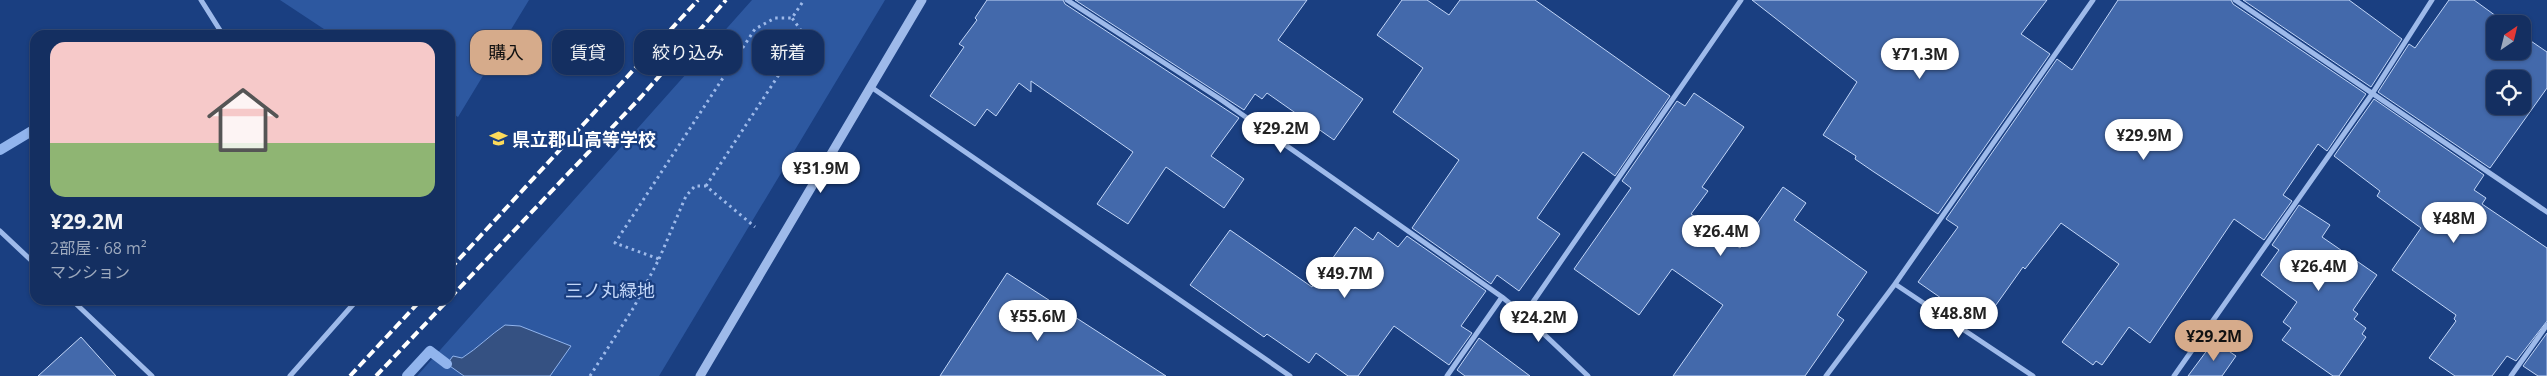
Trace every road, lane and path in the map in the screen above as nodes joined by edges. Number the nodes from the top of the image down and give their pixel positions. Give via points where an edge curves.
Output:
1 (201, 0) edge
2 (804, 0) edge
3 (922, 0) edge
4 (1067, 0) edge
5 (1741, 0) edge
6 (2093, 0) edge
7 (2235, 0) edge
8 (2432, 0) edge
9 (792, 18) junction
10 (220, 30) edge
11 (871, 88) junction
12 (2372, 94) junction
13 (706, 186) junction
14 (2547, 212) edge
15 (755, 228) dead end
16 (0, 231) edge
17 (30, 259) edge
18 (659, 259) junction
19 (1895, 284) junction
20 (1502, 297) junction
21 (77, 305) edge
22 (353, 305) edge
23 (1524, 315) junction
24 (2547, 325) edge
25 (152, 376) edge
26 (290, 376) edge
27 (590, 376) edge
28 (700, 376) edge
29 (1290, 376) edge
30 (1447, 376) edge
31 (1588, 376) edge
32 (1826, 376) edge
33 (2033, 376) edge
34 (2174, 376) edge
35 (2511, 376) edge

1 - 10 street
2 - 9 path
3 - 11 street
4 - 20 street via 1220,99
5 - 23 street
6 - 19 street
7 - 12 street
8 - 12 street
9 - 13 path via 800,29 797,48
9 - 18 path via 776,18 754,29 615,243
11 - 28 street
11 - 29 street
12 - 14 street
12 - 34 street
13 - 15 path
13 - 18 path via 695,186 686,196
16 - 17 street
18 - 27 path via 634,307
19 - 32 street
19 - 33 street
20 - 23 street
20 - 30 street
21 - 25 street
22 - 26 street
23 - 31 street
24 - 35 street

